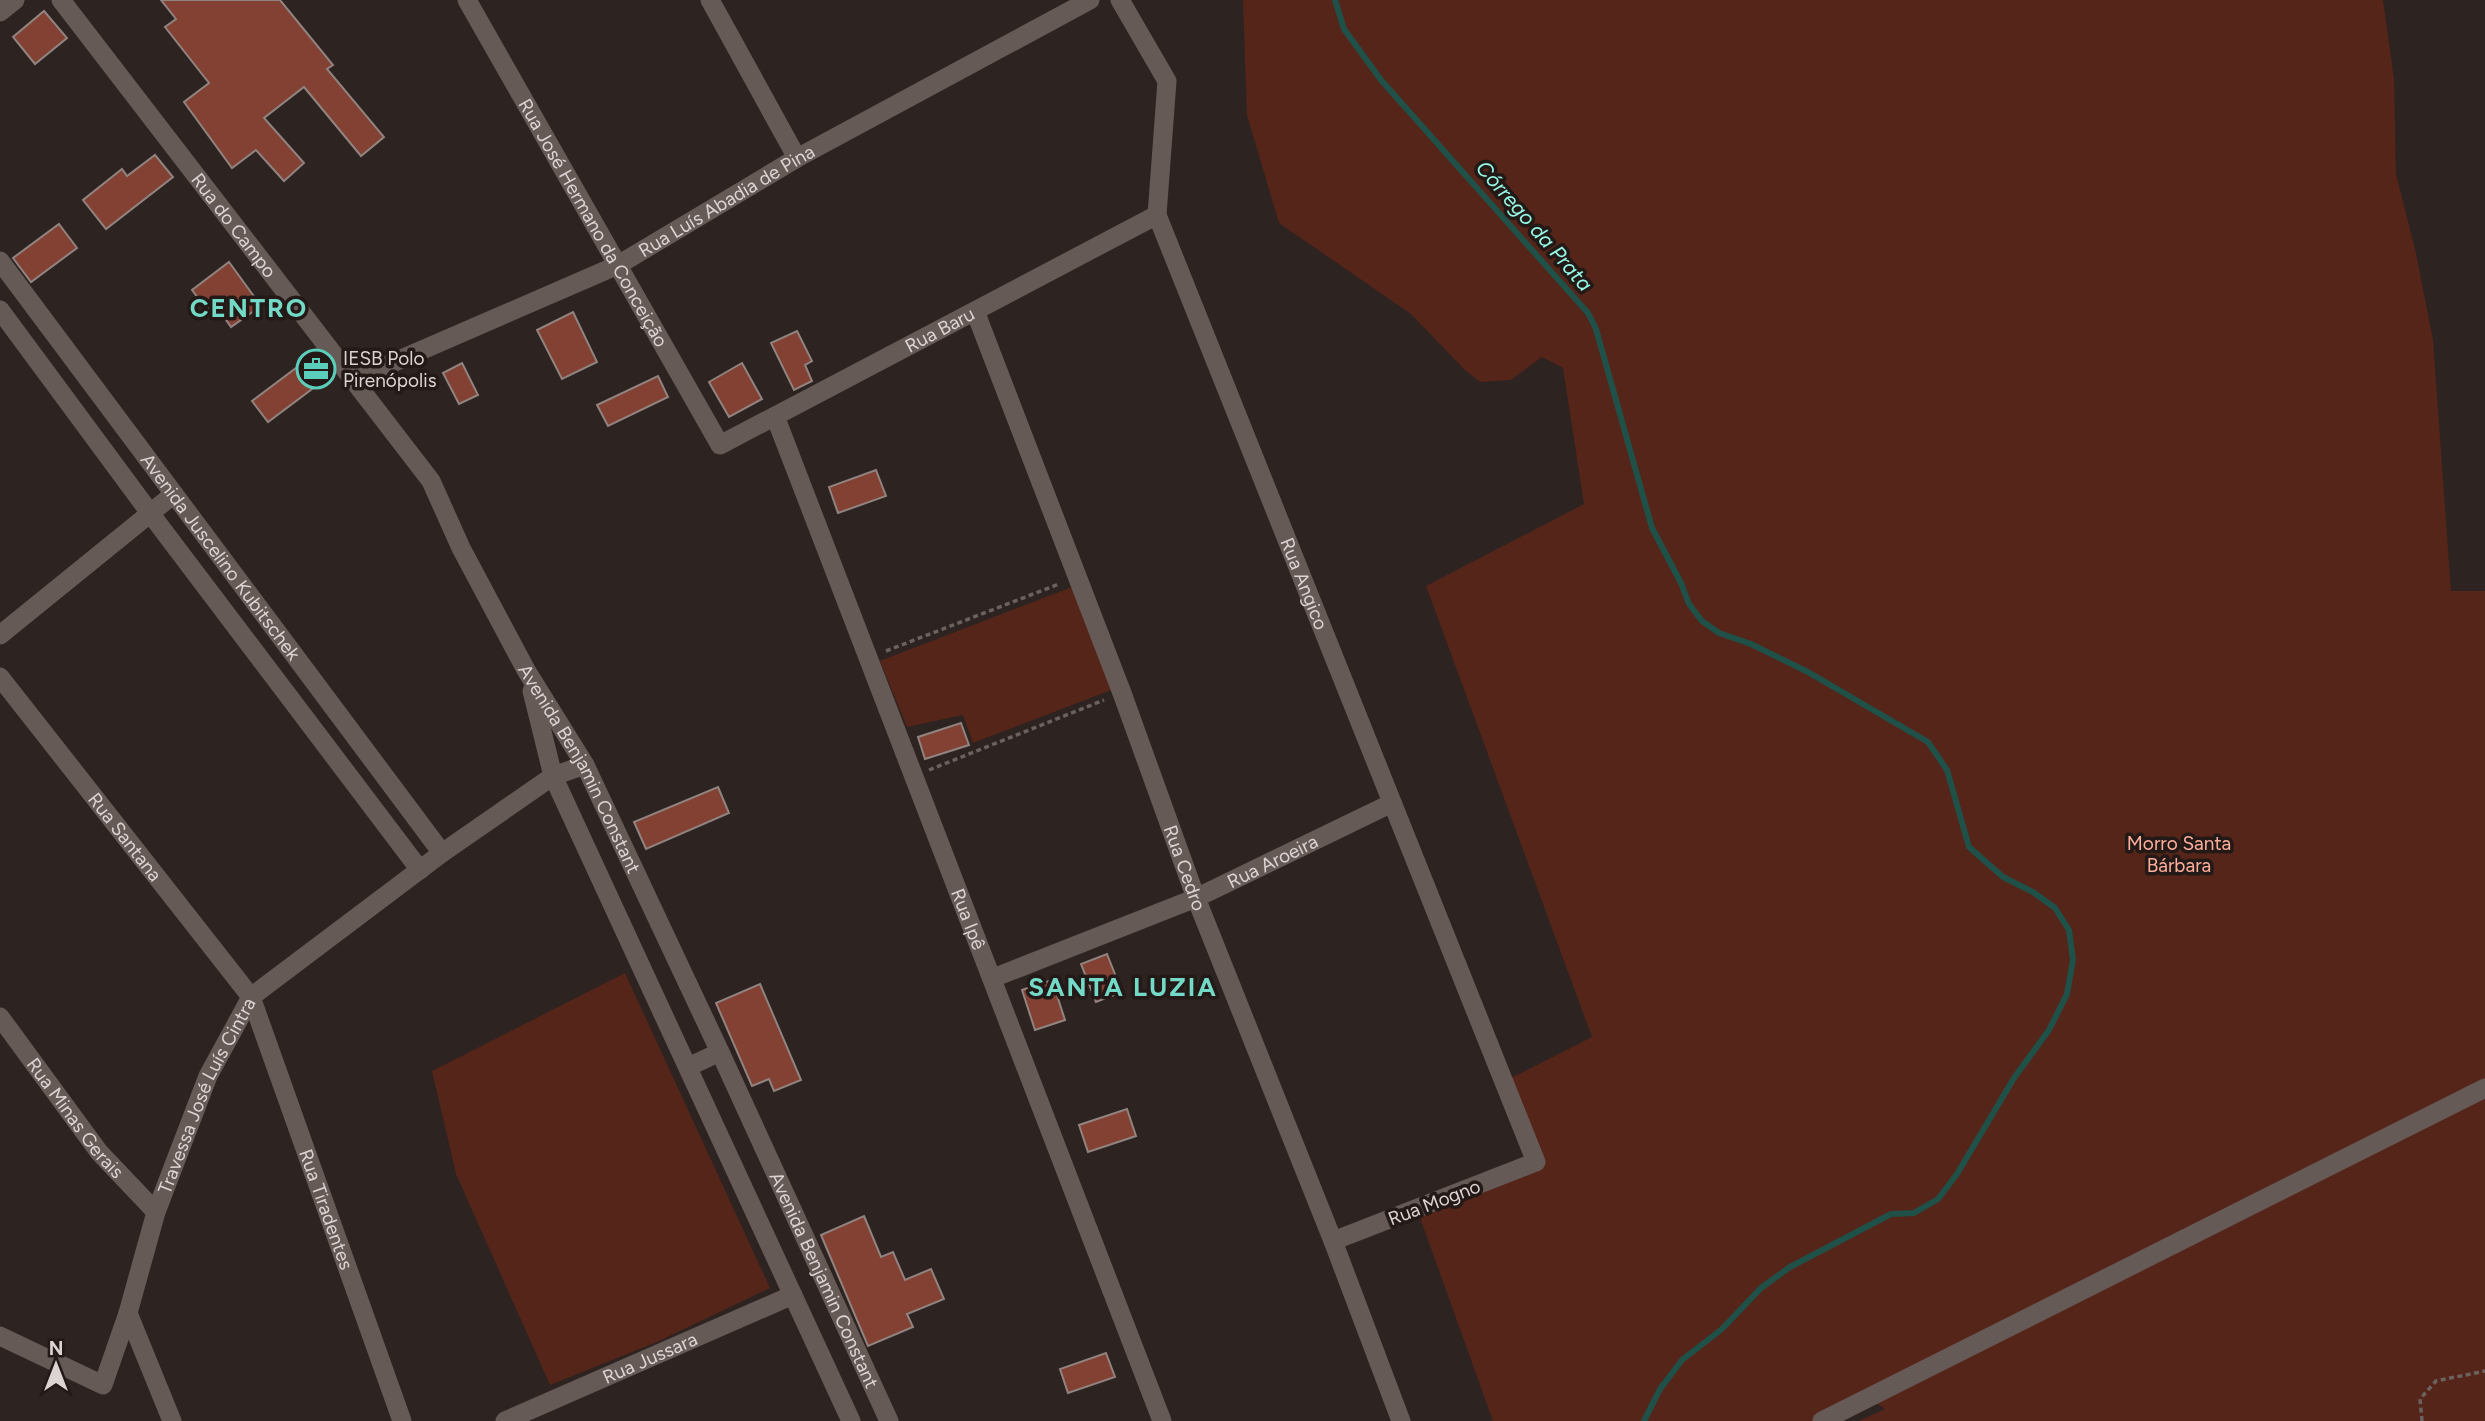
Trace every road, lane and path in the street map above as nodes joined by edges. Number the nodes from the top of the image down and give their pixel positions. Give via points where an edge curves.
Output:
1 (15, 0) edge
2 (61, 0) edge
3 (467, 0) edge
4 (710, 0) edge
5 (1090, 0) edge
6 (1120, 0) edge
7 (0, 12) edge
8 (797, 158) junction
9 (1157, 215) junction
10 (0, 261) edge
11 (618, 265) junction
12 (0, 310) edge
13 (975, 311) junction
14 (353, 380) junction
15 (775, 416) junction
16 (720, 445) joint
17 (174, 494) junction
18 (150, 513) junction
19 (1077, 577) junction
20 (269, 621) junction
21 (0, 635) edge
22 (245, 638) junction
23 (868, 658) junction
24 (526, 670) junction
25 (0, 677) edge
26 (1122, 693) junction
27 (585, 765) junction
28 (553, 776) junction
29 (914, 776) junction
30 (1392, 803) junction
31 (442, 853) junction
32 (420, 870) junction
33 (1196, 898) junction
34 (993, 978) junction
35 (251, 997) junction
36 (0, 1017) edge
37 (720, 1052) junction
38 (688, 1067) junction
39 (2485, 1088) edge
40 (1536, 1162) joint
41 (156, 1212) junction
42 (1333, 1241) junction
43 (793, 1295) junction
44 (128, 1313) junction
45 (0, 1336) edge
46 (2485, 1371) edge
47 (172, 1421) edge
48 (402, 1421) edge
49 (505, 1421) edge
50 (851, 1421) edge
51 (889, 1421) edge
52 (1162, 1421) edge
53 (1401, 1421) edge
54 (1822, 1421) edge
55 (2422, 1421) edge

1 - 7 street
2 - 14 street, Rua do Campo
3 - 11 street, Rua José Hermano da Conceição
4 - 8 street
5 - 8 street, Rua Luís Abadia de Pina
6 - 9 street, Rua Angico via 1167,81
8 - 11 street, Rua Luís Abadia de Pina
9 - 13 street, Rua Baru
9 - 30 street, Rua Angico
10 - 17 street, Avenida Juscelino Kubitschek
11 - 14 street, Rua Luís Abadia de Pina
11 - 16 street, Rua José Hermano da Conceição
12 - 18 street, Avenida Juscelino Kubitschek
13 - 15 street, Rua Baru
13 - 19 street, Rua Cedro
14 - 24 street, Rua do Campo via 431,481
15 - 16 street, Rua Baru
15 - 23 street, Rua Ipê
17 - 18 street
17 - 20 street, Avenida Juscelino Kubitschek
18 - 21 street
18 - 22 street, Avenida Juscelino Kubitschek
19 - 23 path
19 - 26 street, Rua Cedro
20 - 22 street
20 - 31 street, Avenida Juscelino Kubitschek
22 - 32 street, Avenida Juscelino Kubitschek
23 - 29 street, Rua Ipê
24 - 27 street, Avenida Benjamin Constant
24 - 28 street, Avenida Benjamin Constant
25 - 35 street, Rua Santana
26 - 29 path
26 - 33 street, Rua Cedro
27 - 28 street, Travessa José Luís Cintra
27 - 37 street, Avenida Benjamin Constant
28 - 31 street, Travessa José Luís Cintra
28 - 38 street, Avenida Benjamin Constant
29 - 34 street, Rua Ipê
30 - 33 street, Rua Aroeira
30 - 40 street, Rua Angico
31 - 32 street, Travessa José Luís Cintra
32 - 35 street, Travessa José Luís Cintra
33 - 34 street, Rua Aroeira
33 - 42 street, Rua Cedro
34 - 52 street, Rua Ipê
35 - 41 street, Travessa José Luís Cintra via 208,1076
35 - 48 street, Rua Tiradentes
36 - 41 street, Rua Minas Gerais via 99,1152
37 - 38 street
37 - 51 street, Avenida Benjamin Constant
38 - 43 street, Avenida Benjamin Constant
39 - 54 street
40 - 42 street, Rua Mogno
41 - 44 street, Travessa José Luís Cintra
42 - 53 street, Rua Cedro
43 - 49 street, Rua Jussara
43 - 50 street, Avenida Benjamin Constant
44 - 45 street, Travessa José Luís Cintra via 103,1385
44 - 47 street
46 - 55 path via 2435,1381 2420,1399

